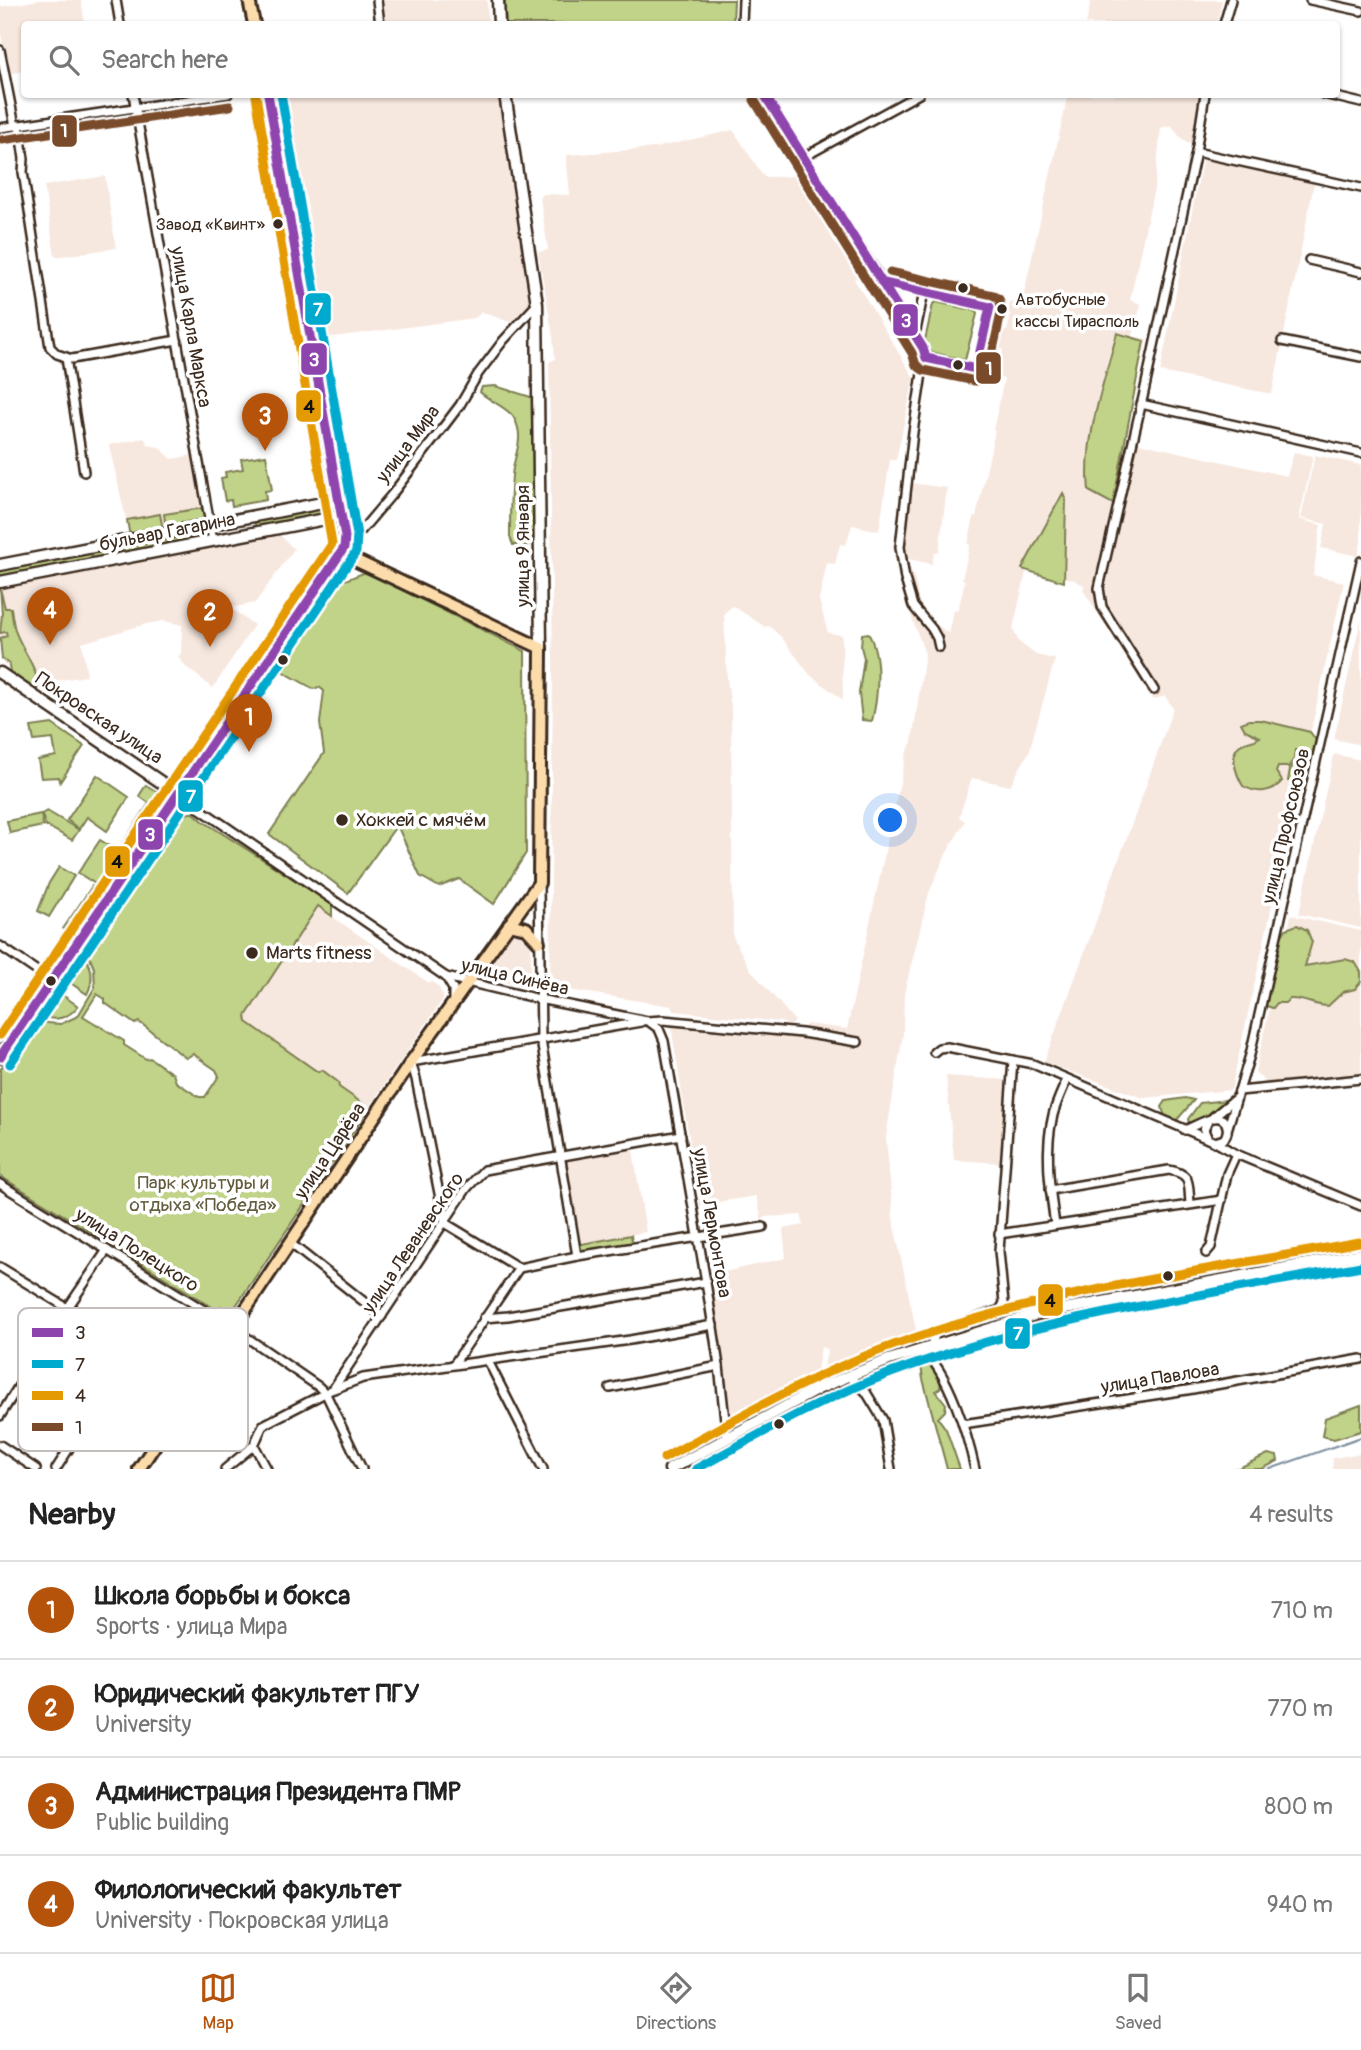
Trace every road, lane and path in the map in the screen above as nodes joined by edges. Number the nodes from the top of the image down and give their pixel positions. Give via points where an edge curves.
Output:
1 (116, 0) edge
2 (249, 0) edge
3 (377, 0) edge
4 (498, 0) edge
5 (743, 0) edge
6 (1231, 0) edge
7 (1310, 0) edge
8 (1361, 11) edge
9 (120, 21) edge
10 (253, 21) edge
11 (380, 21) edge
12 (499, 21) edge
13 (742, 21) edge
14 (1225, 21) edge
15 (0, 50) edge
16 (134, 98) edge
17 (201, 98) edge
18 (269, 98) edge
19 (506, 98) edge
20 (766, 98) edge
21 (912, 98) edge
22 (1204, 98) edge
23 (1340, 98) edge
24 (1361, 103) edge
25 (135, 108) junction
26 (17, 126) junction
27 (0, 128) edge
28 (1196, 152) junction
29 (802, 158) junction
30 (1361, 188) edge
31 (1309, 260) dead end
32 (1361, 272) edge
33 (884, 283) junction
34 (924, 292) junction
35 (537, 304) junction
36 (915, 335) junction
37 (177, 340) junction
38 (1282, 341) dead end
39 (1361, 357) edge
40 (66, 358) junction
41 (926, 358) junction
42 (1141, 404) junction
43 (1361, 453) edge
44 (84, 472) dead end
45 (338, 500) junction
46 (341, 516) junction
47 (239, 519) junction
48 (210, 524) junction
49 (242, 535) junction
50 (213, 541) junction
51 (342, 554) junction
52 (1361, 561) edge
53 (0, 565) edge
54 (0, 582) edge
55 (939, 647) dead end
56 (541, 648) junction
57 (0, 673) edge
58 (1154, 690) dead end
59 (177, 793) junction
60 (539, 883) junction
61 (509, 924) junction
62 (539, 942) junction
63 (0, 946) edge
64 (446, 977) junction
65 (50, 981) junction
66 (468, 982) junction
67 (539, 999) junction
68 (453, 1003) junction
69 (647, 1021) junction
70 (541, 1040) junction
71 (858, 1042) dead end
72 (934, 1052) dead end
73 (0, 1057) edge
74 (1013, 1060) junction
75 (411, 1062) junction
76 (1067, 1079) junction
77 (1361, 1079) edge
78 (1238, 1094) junction
79 (1210, 1120) junction
80 (1228, 1127) junction
81 (1185, 1130) junction
82 (681, 1135) junction
83 (1227, 1136) junction
84 (1211, 1141) junction
85 (1235, 1154) junction
86 (559, 1157) junction
87 (0, 1184) edge
88 (1050, 1190) junction
89 (1222, 1199) junction
90 (1190, 1203) junction
91 (1361, 1206) edge
92 (445, 1223) junction
93 (1055, 1225) junction
94 (763, 1227) dead end
95 (999, 1234) junction
96 (698, 1237) junction
97 (290, 1243) junction
98 (107, 1250) junction
99 (1206, 1253) dead end
100 (1361, 1254) edge
101 (577, 1256) junction
102 (0, 1266) edge
103 (519, 1268) junction
104 (706, 1282) junction
105 (65, 1308) edge
106 (68, 1308) edge
107 (201, 1308) edge
108 (246, 1308) edge
109 (382, 1316) junction
110 (484, 1318) junction
111 (713, 1325) junction
112 (248, 1338) edge
113 (926, 1349) junction
114 (1361, 1359) edge
115 (488, 1361) junction
116 (454, 1364) junction
117 (719, 1366) junction
118 (849, 1376) junction
119 (18, 1387) edge
120 (610, 1388) dead end
121 (330, 1392) junction
122 (0, 1416) edge
123 (963, 1424) junction
124 (727, 1437) junction
125 (0, 1445) edge
126 (254, 1445) junction
127 (248, 1450) edge
128 (68, 1451) edge
129 (151, 1451) edge
130 (247, 1451) edge
131 (36, 1469) edge
132 (56, 1469) edge
133 (139, 1469) edge
134 (225, 1469) edge
135 (267, 1469) edge
136 (362, 1469) edge
137 (543, 1469) edge
138 (670, 1469) edge
139 (891, 1469) edge
140 (975, 1469) edge

1 - 9 street
2 - 10 main road
3 - 11 street
4 - 12 street
5 - 13 street
6 - 14 street
7 - 8 street
15 - 26 street
16 - 25 street, улица Карла Маркса
17 - 25 street
18 - 45 main road
19 - 35 street, улица 9 Января
20 - 29 street
21 - 29 street
22 - 28 street
23 - 24 street
25 - 26 street
25 - 37 street, улица Карла Маркса
26 - 27 street
26 - 40 street via 50,347
28 - 30 street
28 - 42 street
29 - 33 street
31 - 32 street
33 - 34 street
33 - 36 street
34 - 36 street
34 - 41 street via 990,307 976,369
35 - 51 street, улица Мира via 503,341 460,405
35 - 56 street, улица 9 Января
36 - 41 street
37 - 40 street
37 - 48 street, улица Карла Маркса
38 - 39 street
40 - 44 street
41 - 55 street via 900,547 913,606 933,629
42 - 43 street
42 - 58 street via 1099,596
45 - 46 main road
45 - 47 street, бульвар Гагарина
46 - 49 street, бульвар Гагарина
46 - 51 main road
47 - 48 street, бульвар Гагарина
47 - 49 street via 246,525
48 - 50 street, улица Карла Маркса
48 - 53 street, бульвар Гагарина
49 - 50 street, бульвар Гагарина
50 - 54 street, бульвар Гагарина
51 - 56 main road
51 - 59 main road, улица Мира
52 - 78 street, улица Профсоюзов
56 - 60 main road, улица 9 Января
57 - 59 street, Покровская улица
59 - 64 street, улица Синёва
59 - 65 main road, улица Мира
60 - 61 main road, улица Царёва
60 - 62 street, улица 9 Января
61 - 62 main road via 526,928
61 - 66 main road, улица Царёва
62 - 67 street, улица 9 Января
63 - 65 street
64 - 66 street, улица Синёва
64 - 68 street via 453,989
65 - 73 main road, улица Мира
66 - 67 street, улица Синёва
66 - 68 main road, улица Царёва
67 - 69 street, улица Синёва
67 - 70 street, улица 9 Января
68 - 75 main road, улица Царёва
69 - 70 street
69 - 71 street, улица Синёва
69 - 82 street, улица Лермонтова via 662,1034
70 - 75 street
70 - 86 street, улица 9 Января
72 - 74 street via 947,1047
74 - 76 street
74 - 95 street
75 - 92 street
75 - 97 main road, улица Царёва
76 - 81 street
76 - 88 street via 1049,1133
77 - 78 street
78 - 79 street
78 - 80 street, улица Профсоюзов
79 - 80 street via 1221,1119
79 - 81 street
79 - 84 street via 1204,1130
80 - 83 street
81 - 84 street
82 - 86 street, улица Леваневского
82 - 96 street, улица Лермонтова
83 - 84 street
83 - 85 street
84 - 85 street
85 - 89 street
85 - 91 street
86 - 92 street, улица Леваневского via 484,1170
86 - 101 street, улица 9 Января
87 - 98 street, улица Полецкого
88 - 90 street via 1169,1170 1182,1172 1188,1179
88 - 93 street
89 - 90 street
89 - 99 street
90 - 93 street
92 - 103 street
92 - 109 street, улица Леваневского
93 - 95 street
94 - 96 street
95 - 113 street via 1004,1303 1000,1310 937,1331
96 - 101 street
96 - 104 street, улица Лермонтова
97 - 108 main road, улица Царёва
97 - 109 street
98 - 106 street
98 - 107 street, улица Полецкого
100 - 113 street via 1038,1314
101 - 103 street
102 - 105 street
103 - 110 street
104 - 110 street
104 - 111 street, улица Лермонтова
109 - 121 street, улица Леваневского
110 - 116 street
111 - 115 street
111 - 117 street, улица Лермонтова
112 - 121 street, улица Полецкого
113 - 118 street
113 - 123 street
114 - 123 street, улица Павлова via 1187,1391
115 - 116 street
115 - 137 street
116 - 121 street via 355,1380
117 - 120 street
117 - 124 street, улица Лермонтова
118 - 124 street
118 - 139 street via 866,1392 883,1420
119 - 122 street
121 - 126 street via 263,1425
121 - 136 street, улица Полецкого
123 - 140 street
124 - 138 street
125 - 131 street
126 - 127 street
126 - 135 street
128 - 132 street
129 - 133 main road, улица Царёва
130 - 134 street

